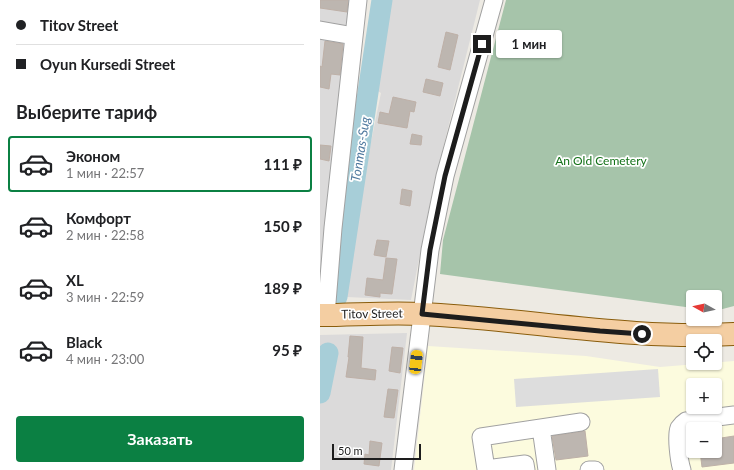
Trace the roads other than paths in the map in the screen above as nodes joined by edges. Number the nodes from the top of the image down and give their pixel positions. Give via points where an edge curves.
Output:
1 (358, 0) edge
2 (494, 0) edge
3 (320, 30) edge
4 (354, 36) junction
5 (422, 314) junction
6 (323, 315) edge
7 (734, 334) edge
8 (734, 415) edge
9 (581, 422) dead end
10 (541, 428) junction
11 (403, 470) edge
12 (486, 470) edge
13 (526, 470) edge
14 (547, 470) edge
15 (589, 470) edge
16 (596, 470) edge
17 (682, 470) edge

1 - 4 street
2 - 5 street via 445,176 430,250
3 - 4 street
4 - 6 street
5 - 6 main road, Titov Street
5 - 7 main road, Titov Street via 600,331 675,335
5 - 11 street
8 - 17 street via 683,422 678,436
9 - 10 street
10 - 12 street via 481,437
10 - 14 street
12 - 13 street via 525,464
15 - 16 street

